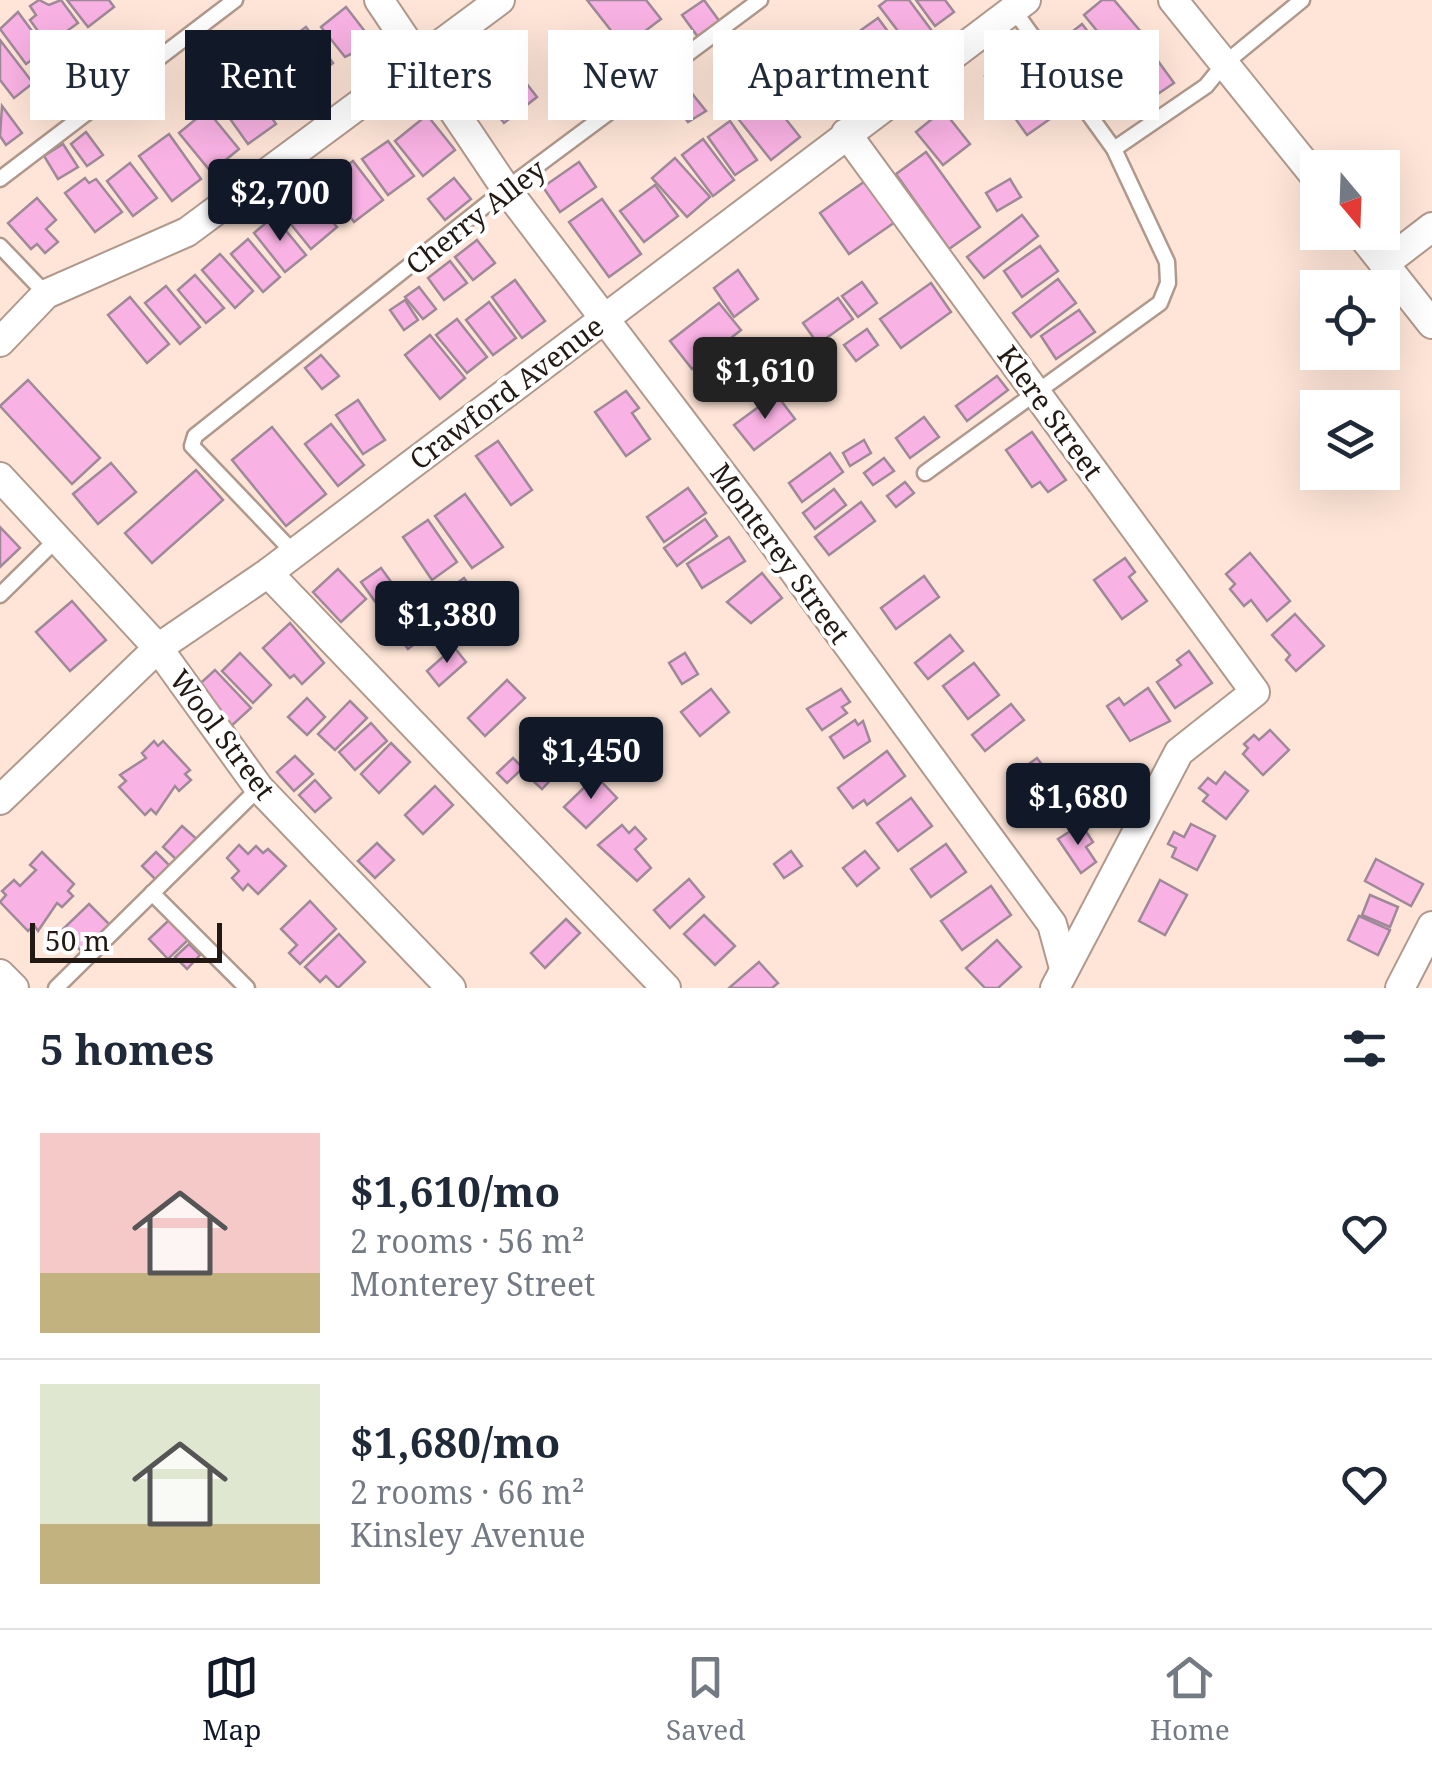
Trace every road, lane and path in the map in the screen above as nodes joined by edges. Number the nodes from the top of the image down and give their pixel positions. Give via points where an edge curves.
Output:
1 (235, 0) edge
2 (379, 0) edge
3 (500, 0) edge
4 (760, 0) edge
5 (1174, 0) edge
6 (1302, 0) edge
7 (1019, 5) edge
8 (398, 30) edge
9 (460, 30) edge
10 (1224, 64) junction
11 (351, 111) edge
12 (458, 120) edge
13 (846, 132) junction
14 (1114, 149) junction
15 (1300, 158) edge
16 (0, 180) edge
17 (506, 189) junction
18 (1432, 227) edge
19 (0, 246) edge
20 (1373, 250) edge
21 (1384, 264) junction
22 (46, 294) junction
23 (606, 316) junction
24 (1432, 324) edge
25 (0, 342) edge
26 (1039, 395) junction
27 (925, 473) dead end
28 (0, 476) edge
29 (58, 538) junction
30 (294, 554) junction
31 (268, 574) junction
32 (0, 595) edge
33 (158, 648) junction
34 (259, 788) junction
35 (0, 800) edge
36 (152, 894) junction
37 (1432, 926) edge
38 (0, 974) edge
39 (1060, 978) edge
40 (14, 988) edge
41 (56, 988) edge
42 (248, 988) edge
43 (451, 988) edge
44 (666, 988) edge
45 (1400, 988) edge

1 - 16 lane
2 - 8 street, Monterey Street
3 - 9 street
4 - 17 lane, Cherry Alley
5 - 10 street
6 - 10 lane
7 - 13 street, Crawford Avenue
7 - 14 lane
10 - 14 lane via 1206,86
10 - 15 street
11 - 22 street via 187,232
12 - 17 street, Monterey Street
13 - 23 street, Crawford Avenue
13 - 26 street, Klere Street
14 - 26 lane via 1167,262 1168,283 1160,303
17 - 23 street, Monterey Street
17 - 30 lane, Cherry Alley via 194,436 197,455 223,474
18 - 21 street
19 - 22 lane
20 - 21 street
21 - 24 street
22 - 25 street
23 - 30 street, Crawford Avenue
23 - 39 street, Monterey Street via 1052,924
26 - 27 lane
26 - 39 street, Klere Street via 1254,692 1179,752
28 - 29 street, Wool Street
29 - 32 lane
29 - 33 street, Wool Street
30 - 31 street, Crawford Avenue
31 - 33 street, Crawford Avenue
31 - 44 street
33 - 34 street, Wool Street
33 - 35 street, Crawford Avenue
34 - 36 lane
34 - 43 street, Wool Street
36 - 41 lane
36 - 42 lane
37 - 45 street
38 - 40 street

